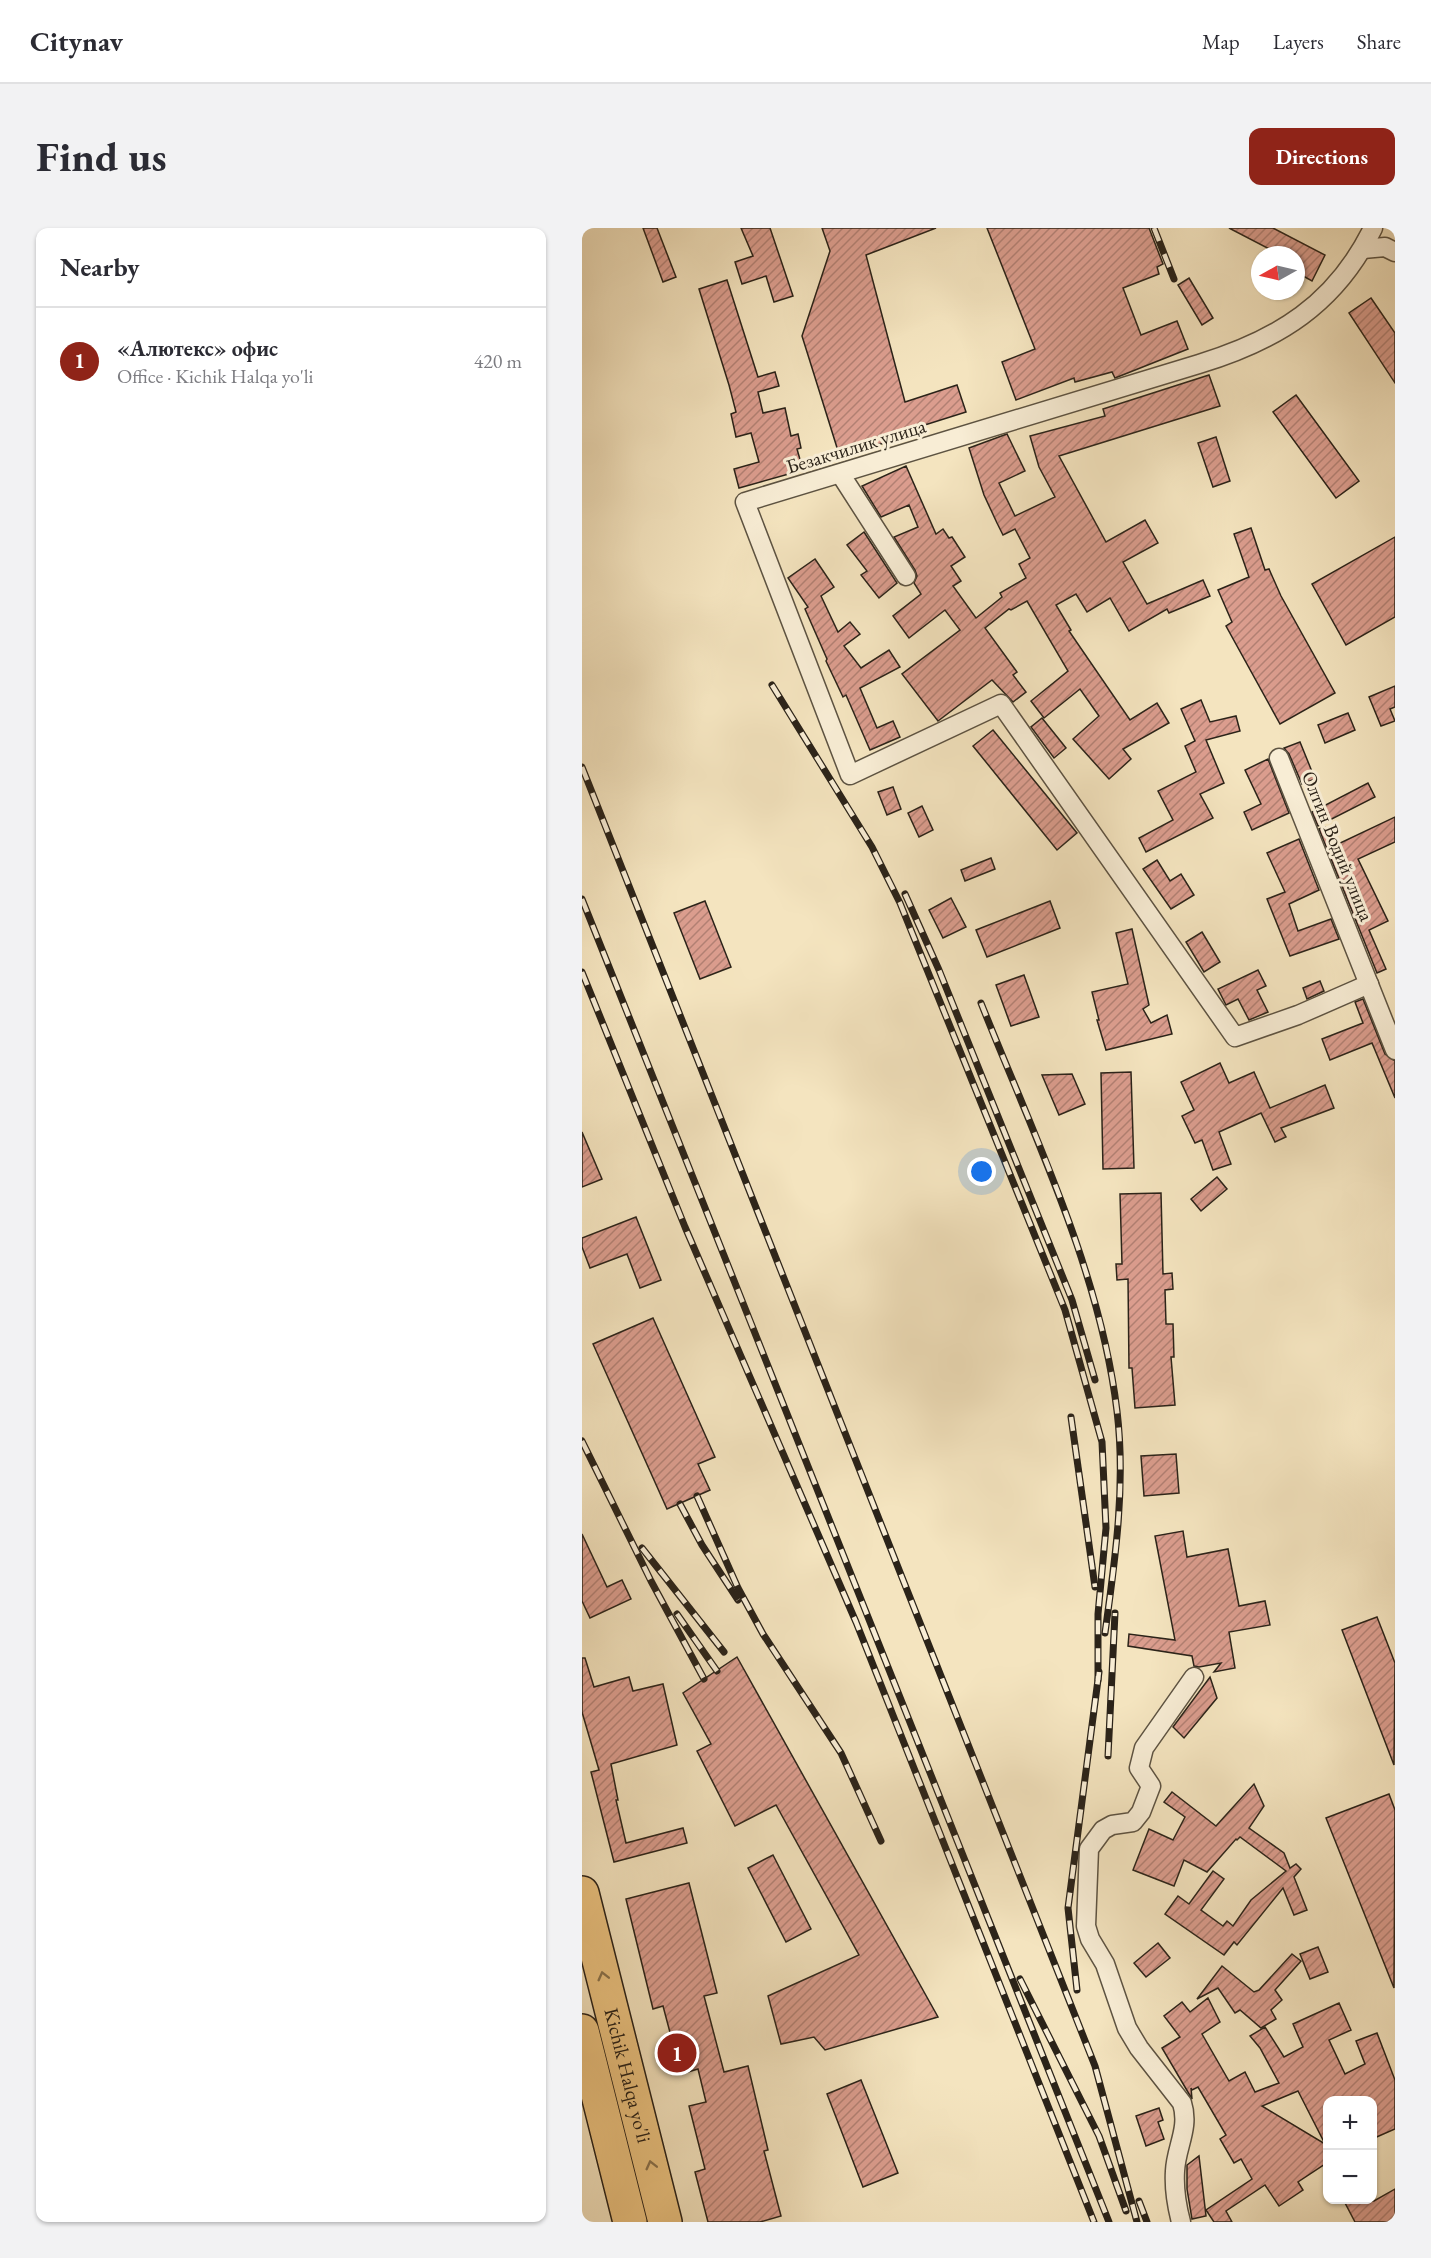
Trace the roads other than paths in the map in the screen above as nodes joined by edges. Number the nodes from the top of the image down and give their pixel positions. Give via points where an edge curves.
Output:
1 (1373, 228) edge
2 (1363, 249) junction
3 (1395, 252) edge
4 (841, 475) junction
5 (906, 576) dead end
6 (1279, 759) dead end
7 (1369, 984) junction
8 (1395, 1050) edge
9 (1194, 1677) dead end
10 (582, 1893) edge
11 (582, 2031) edge
12 (630, 2222) edge
13 (665, 2222) edge
14 (1181, 2222) edge

1 - 2 street, Безакчилик улица
2 - 3 street via 1385,247
2 - 4 street, Безакчилик улица via 1333,290 1299,318 1264,340 1225,357
4 - 5 street
4 - 7 street, Безакчилик улица via 745,502 850,775 1001,704 1235,1037 1299,1015
6 - 7 street, Олтин Водий улица
7 - 8 street, Олтин Водий улица
9 - 14 street via 1144,1748 1139,1768 1151,1785 1141,1812 1133,1822 1103,1830 1089,1849 1086,1906 1090,1939 1105,1965 1127,2028 1185,2110 1185,2130 1175,2172
13 -> 10 highway, Kichik Halqa yo'li
11 - 12 highway, Kichik Halqa yo'li

